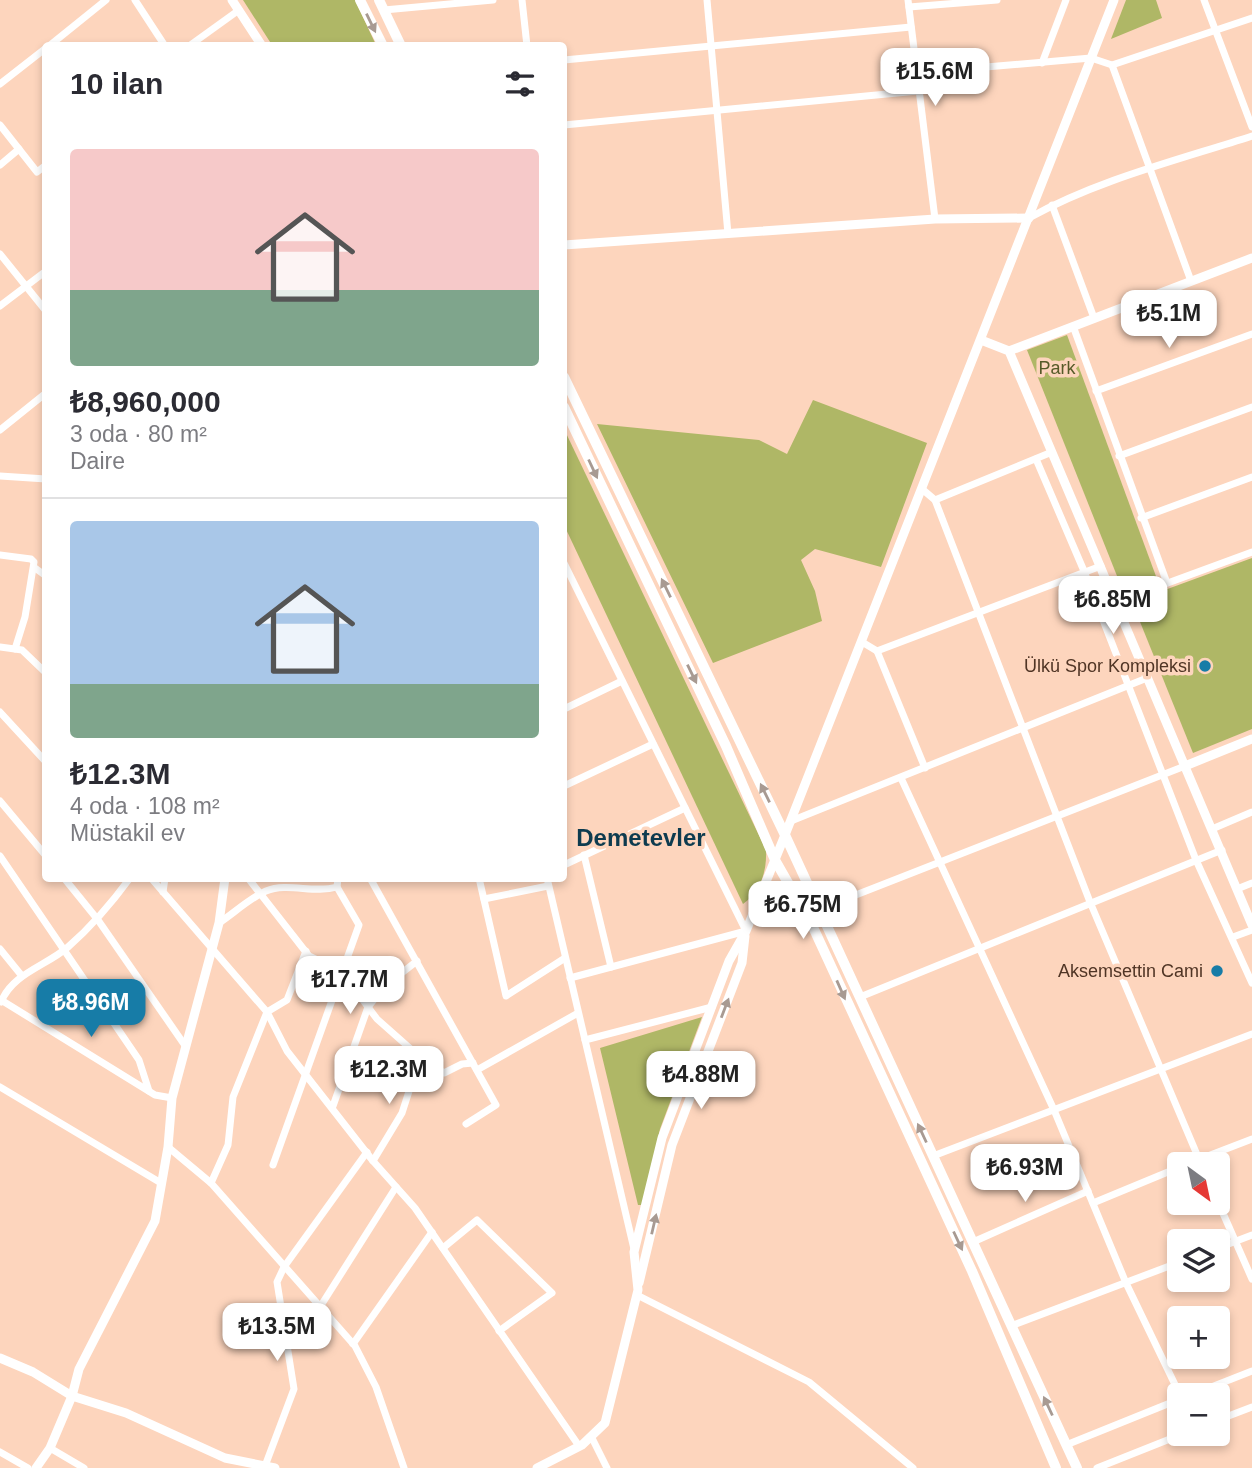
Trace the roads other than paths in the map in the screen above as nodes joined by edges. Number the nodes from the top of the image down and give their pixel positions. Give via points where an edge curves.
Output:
1 (106, 0) edge
2 (135, 0) edge
3 (232, 0) edge
4 (360, 0) edge
5 (493, 0) edge
6 (522, 0) edge
7 (707, 0) edge
8 (997, 0) edge
9 (1066, 0) edge
10 (1114, 0) edge
11 (1204, 0) edge
12 (909, 3) edge
13 (381, 5) edge
14 (239, 10) junction
15 (1252, 18) edge
16 (911, 27) junction
17 (1215, 29) junction
18 (53, 42) edge
19 (162, 42) edge
20 (194, 42) edge
21 (259, 42) edge
22 (381, 42) edge
23 (399, 42) edge
24 (527, 42) edge
25 (712, 46) junction
26 (42, 51) edge
27 (1091, 58) junction
28 (567, 60) edge
29 (1042, 63) junction
30 (1112, 65) junction
31 (916, 73) junction
32 (0, 85) edge
33 (918, 90) junction
34 (717, 111) junction
35 (0, 125) edge
36 (567, 125) edge
37 (1252, 127) edge
38 (1252, 136) edge
39 (19, 149) junction
40 (0, 165) edge
41 (42, 168) edge
42 (1149, 169) junction
43 (1052, 205) junction
44 (1029, 218) junction
45 (935, 219) junction
46 (729, 234) junction
47 (567, 245) edge
48 (0, 254) edge
49 (1252, 258) edge
50 (42, 274) edge
51 (1191, 281) junction
52 (26, 286) junction
53 (0, 306) edge
54 (42, 306) edge
55 (1094, 318) junction
56 (1073, 326) junction
57 (1252, 334) edge
58 (981, 341) junction
59 (1009, 351) junction
60 (567, 383) edge
61 (1096, 391) junction
62 (42, 396) edge
63 (1252, 407) edge
64 (567, 413) edge
65 (0, 430) edge
66 (1052, 452) junction
67 (1119, 456) junction
68 (1036, 459) junction
69 (0, 476) edge
70 (1252, 477) edge
71 (42, 480) edge
72 (922, 489) junction
73 (935, 500) junction
74 (1141, 518) junction
75 (1252, 552) edge
76 (0, 555) edge
77 (1101, 566) junction
78 (35, 568) junction
79 (1084, 572) junction
80 (42, 573) edge
81 (567, 577) edge
82 (1167, 583) junction
83 (1116, 602) junction
84 (978, 610) junction
85 (862, 642) junction
86 (0, 647) edge
87 (15, 649) junction
88 (877, 651) junction
89 (42, 669) edge
90 (1147, 678) junction
91 (622, 681) junction
92 (1127, 686) junction
93 (567, 708) edge
94 (0, 712) edge
95 (1025, 728) junction
96 (1252, 739) edge
97 (653, 744) junction
98 (42, 758) edge
99 (1185, 766) junction
100 (925, 768) junction
101 (1161, 775) junction
102 (901, 778) junction
103 (567, 785) edge
104 (0, 801) edge
105 (685, 808) junction
106 (1252, 813) edge
107 (1057, 817) junction
108 (791, 821) junction
109 (1212, 829) junction
110 (785, 835) junction
111 (1222, 850) junction
112 (42, 851) edge
113 (584, 855) junction
114 (0, 856) edge
115 (775, 860) junction
116 (1196, 860) junction
117 (939, 862) junction
118 (567, 864) edge
119 (67, 882) edge
120 (127, 882) edge
121 (154, 882) edge
122 (164, 882) edge
123 (224, 882) edge
124 (252, 882) edge
125 (301, 882) edge
126 (372, 882) edge
127 (481, 882) edge
128 (548, 882) edge
129 (338, 883) edge
130 (1252, 883) edge
131 (300, 887) junction
132 (1237, 889) junction
133 (163, 892) junction
134 (262, 894) junction
135 (484, 899) junction
136 (1090, 902) junction
137 (820, 909) junction
138 (98, 920) junction
139 (219, 923) junction
140 (1252, 925) edge
141 (1252, 930) edge
142 (746, 931) junction
143 (1233, 937) junction
144 (213, 946) junction
145 (978, 947) junction
146 (0, 949) edge
147 (65, 950) junction
148 (306, 951) junction
149 (565, 958) junction
150 (418, 961) junction
151 (611, 967) junction
152 (342, 972) junction
153 (22, 976) junction
154 (570, 978) junction
155 (1252, 983) edge
156 (860, 997) junction
157 (1, 1002) edge
158 (368, 1007) junction
159 (712, 1007) junction
160 (267, 1012) junction
161 (578, 1013) junction
162 (1252, 1034) edge
163 (585, 1041) junction
164 (186, 1047) junction
165 (420, 1057) junction
166 (475, 1067) junction
167 (1159, 1069) junction
168 (306, 1074) junction
169 (0, 1087) edge
170 (149, 1091) junction
171 (172, 1098) junction
172 (333, 1106) junction
173 (1054, 1110) junction
174 (466, 1124) dead end
175 (1252, 1139) edge
176 (168, 1147) junction
177 (367, 1152) junction
178 (1196, 1152) edge
179 (1221, 1152) edge
180 (933, 1156) junction
181 (373, 1161) junction
182 (273, 1165) dead end
183 (1167, 1172) edge
184 (161, 1183) junction
185 (211, 1183) junction
186 (396, 1187) junction
187 (1088, 1191) junction
188 (1093, 1203) junction
189 (1224, 1215) edge
190 (432, 1232) junction
191 (1252, 1235) edge
192 (1235, 1241) junction
193 (973, 1242) junction
194 (1230, 1243) edge
195 (443, 1248) junction
196 (634, 1252) junction
197 (284, 1267) junction
198 (1167, 1267) edge
199 (1252, 1279) edge
200 (1126, 1283) junction
201 (637, 1292) junction
202 (320, 1307) junction
203 (1012, 1326) junction
204 (499, 1331) junction
205 (352, 1344) junction
206 (0, 1358) edge
207 (1252, 1371) edge
208 (1173, 1383) edge
209 (1222, 1383) edge
210 (72, 1396) junction
211 (1167, 1402) edge
212 (1252, 1407) edge
213 (1230, 1415) edge
214 (591, 1436) junction
215 (1167, 1440) edge
216 (1066, 1445) junction
217 (579, 1446) junction
218 (50, 1448) junction
219 (0, 1452) edge
220 (270, 1467) edge
221 (27, 1468) edge
222 (36, 1468) edge
223 (84, 1468) edge
224 (404, 1468) edge
225 (537, 1468) edge
226 (607, 1468) edge
227 (913, 1468) edge
228 (1056, 1468) edge
229 (1077, 1468) edge
230 (1097, 1468) edge

1 - 18 street
2 - 19 street
3 - 14 street
4 -> 22 main road
5 - 13 street
6 - 24 street
7 - 25 street
8 - 12 street
9 - 29 street
10 - 27 street
11 - 17 street
12 - 16 street
13 - 23 main road
14 - 20 street
14 - 21 street
15 - 17 street
16 - 25 street
16 - 31 street
17 - 30 street
17 - 37 street
25 - 28 street
25 - 34 street
26 - 32 street
27 - 29 street
27 - 30 street
27 - 44 street
29 - 31 street
30 - 42 street
31 - 33 street
33 - 34 street
33 - 45 street
34 - 36 street
34 - 46 street
35 - 39 street
38 - 42 street
39 - 40 street
39 - 41 street via 37,172
42 - 43 street
42 - 51 street
43 - 44 street
43 - 55 street
44 - 45 street
44 - 58 street
45 - 46 street
46 - 47 street
48 - 52 street
49 - 51 street
50 - 52 street
51 - 55 street
52 - 53 street
52 - 54 street
55 - 56 street
56 - 59 street
56 - 61 street
57 - 61 street
58 - 59 street
58 - 72 street
59 - 66 street
110 -> 60 main road
61 - 67 street
62 - 65 street
63 - 67 street
64 -> 115 main road via 726,746
66 - 68 street
66 - 77 street
67 - 74 street
68 - 73 street
68 - 79 street
69 - 71 street
70 - 74 street
72 - 73 street
72 - 85 street
73 - 84 street
74 - 82 street
75 - 82 street
76 - 78 street via 31,559
77 - 79 street
77 - 83 street
78 - 80 street
78 - 87 street
79 - 84 street
79 - 92 street
81 - 91 street
82 - 83 street
83 - 90 street
84 - 88 street
84 - 95 street
85 - 88 street
85 - 108 street
86 - 87 street
87 - 89 street
88 - 100 street
90 - 92 street
90 - 99 street
91 - 93 street
91 - 97 street
92 - 95 street
92 - 101 street
94 - 98 street
95 - 100 street
95 - 107 street
96 - 99 street
97 - 103 street
97 - 105 street
99 - 101 street
99 - 109 street
100 - 102 street
101 - 107 street
101 - 116 street
102 - 108 street
102 - 117 street
104 - 112 street
105 - 113 street
105 - 142 street
106 - 109 street
107 - 117 street
107 - 136 street
108 - 110 street
109 - 111 street
110 - 115 street
110 - 137 main road
111 - 116 street
111 - 132 street
113 - 118 street
113 - 151 street
114 - 147 street
115 - 142 street
115 -> 228 main road via 812,925 972,1271
116 - 136 street
116 - 143 street
117 - 137 street
117 - 145 street
119 - 138 street
120 - 138 street
121 - 133 street
122 - 133 street
123 - 139 street
124 - 134 street
125 - 131 street
126 - 150 street
127 - 135 street
128 - 135 street
128 - 149 street
129 - 131 street via 325,891
129 - 152 street via 359,925
130 - 132 street
131 - 134 street
132 - 140 street
133 - 144 street
134 - 139 street
134 - 148 street
135 - 149 street via 506,996
136 - 145 street
136 - 167 street
137 - 156 main road
138 - 147 street
138 - 164 street
139 - 144 street
141 - 143 street
142 - 151 street
142 - 159 street
201 -> 142 street via 672,1145 742,963
143 - 155 street
144 - 160 street
144 - 164 street
145 - 156 street
145 - 173 street
146 - 153 street
147 - 153 street
147 - 170 street via 139,1060
148 - 152 street
148 - 160 street via 287,1000
149 - 154 street
150 - 158 street via 385,986
150 - 166 street
151 - 154 street
152 - 158 street
152 - 168 street
153 - 157 street
154 - 161 street
180 -> 156 main road
157 - 170 street
158 - 165 street
158 - 172 street
159 - 163 street
159 - 196 street via 662,1138
160 - 168 street via 287,1051
160 - 185 street via 233,1097 228,1145
161 - 163 street
161 - 166 street
162 - 167 street
163 - 196 street
164 - 171 street
165 - 166 street via 444,1073 462,1064
165 - 181 street via 402,1113
166 - 174 street via 496,1104
167 - 173 street
167 - 178 street
168 - 172 street
168 - 182 street
169 - 184 street
170 - 171 street
171 - 176 street
172 - 177 street
173 - 180 street
173 - 187 street
175 - 179 street
176 - 184 street
176 - 185 street
177 - 181 street
177 - 197 street
180 - 193 main road
181 - 186 street
183 - 188 street
184 - 210 street via 155,1221 79,1368
185 - 197 street
186 - 190 street
186 - 202 street
187 - 188 street
187 - 193 street
188 - 200 street
189 - 192 street
190 - 195 street
190 - 205 street
191 - 192 street
192 - 194 street
192 - 199 street
193 - 203 main road
195 - 204 street
195 - 204 street via 477,1220 552,1293
196 - 201 street
197 - 202 street
197 - 220 street via 277,1282 294,1389
198 - 200 street
200 - 203 street
200 - 208 street
201 - 214 street via 605,1423
201 - 227 street via 809,1382
202 - 205 street
216 -> 203 main road
204 - 217 street
205 - 224 street via 376,1387
206 - 210 street
207 - 209 street
210 - 218 street
210 - 220 street via 126,1413 225,1458
211 - 216 street
212 - 213 street
214 - 217 street
214 - 226 street
215 - 230 street
216 - 229 main road
217 - 225 street
218 - 222 street
218 - 223 street
219 - 221 street

